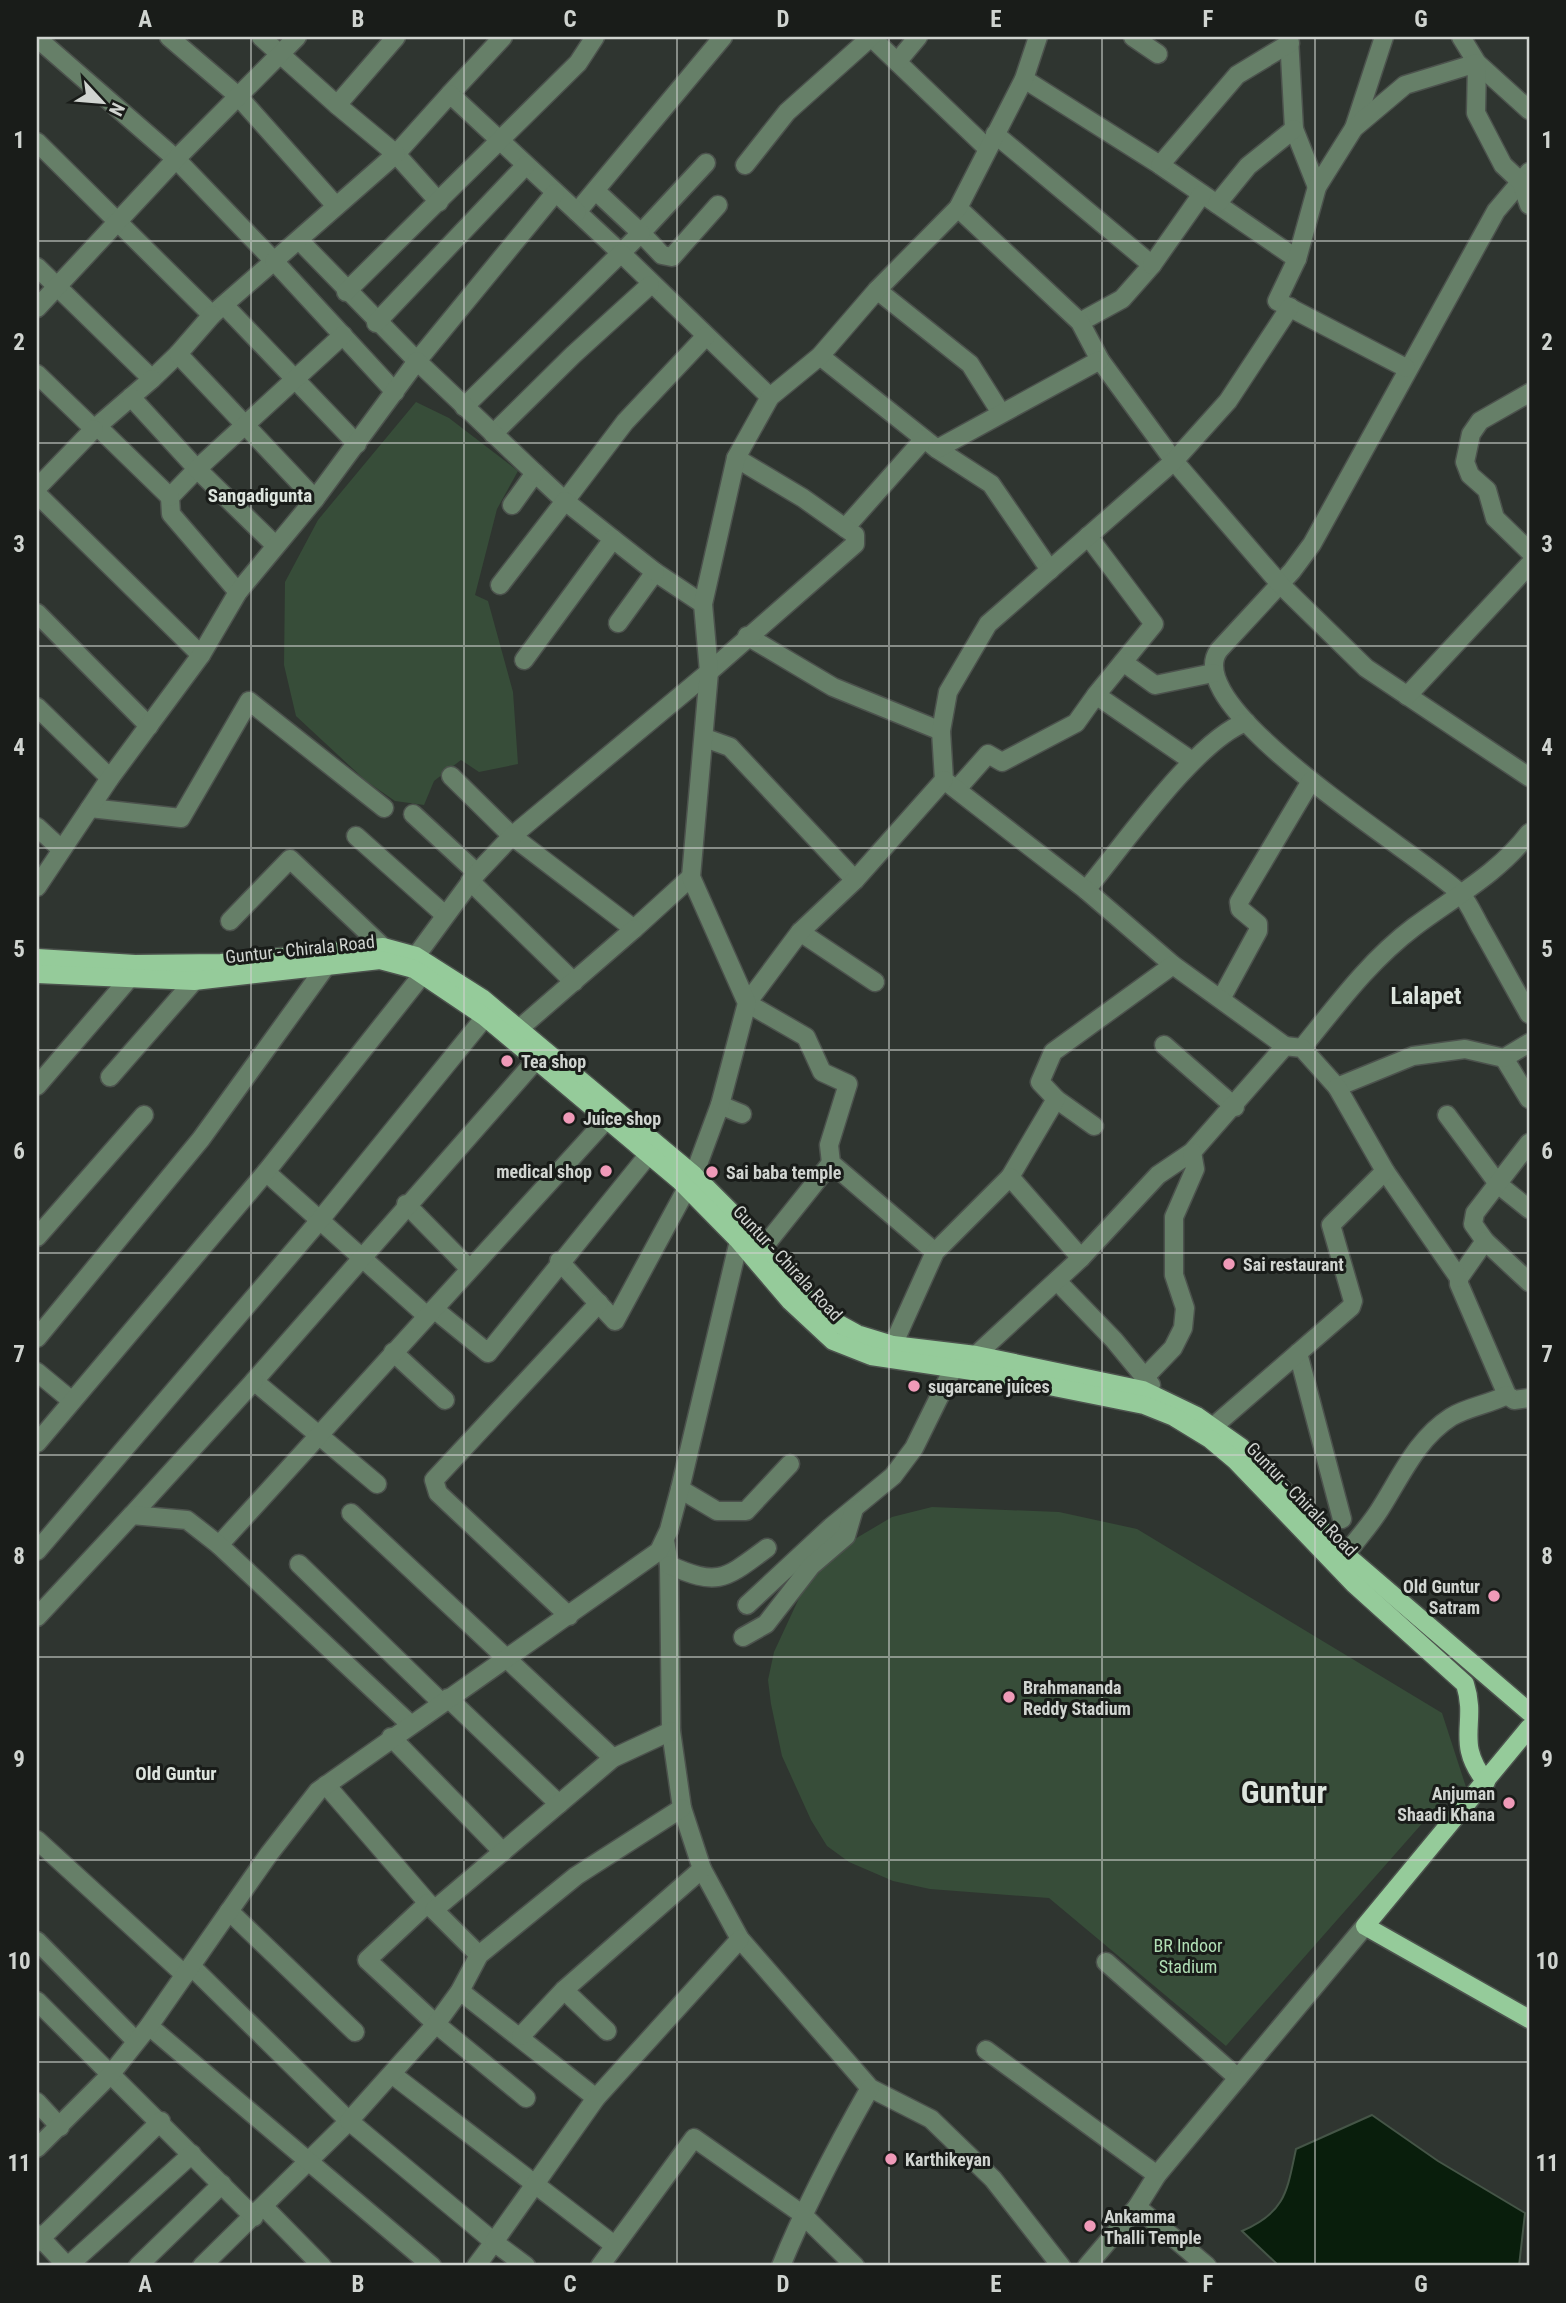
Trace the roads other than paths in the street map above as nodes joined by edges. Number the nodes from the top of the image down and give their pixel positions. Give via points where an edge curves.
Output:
1 (169, 37) edge
2 (261, 37) edge
3 (297, 37) edge
4 (396, 37) edge
5 (503, 37) edge
6 (595, 37) edge
7 (723, 37) edge
8 (871, 37) edge
9 (918, 37) edge
10 (1038, 37) edge
11 (1133, 37) edge
12 (1384, 37) edge
13 (1461, 37) edge
14 (38, 40) edge
15 (1289, 40) edge
16 (282, 53) junction
17 (1158, 54) dead end
18 (897, 61) junction
19 (1477, 63) junction
20 (1024, 79) junction
21 (450, 94) junction
22 (238, 96) junction
23 (337, 106) junction
24 (1529, 110) edge
25 (1354, 128) junction
26 (1294, 129) junction
27 (500, 141) junction
28 (991, 141) junction
29 (37, 142) edge
30 (396, 154) junction
31 (176, 159) junction
32 (706, 163) dead end
33 (526, 165) junction
34 (745, 165) dead end
35 (1160, 165) junction
36 (1525, 177) edge
37 (1317, 187) junction
38 (597, 192) junction
39 (555, 193) junction
40 (1210, 199) junction
41 (439, 202) junction
42 (718, 205) dead end
43 (1529, 205) edge
44 (336, 206) junction
45 (958, 208) junction
46 (577, 212) junction
47 (117, 220) junction
48 (641, 233) junction
49 (299, 240) junction
50 (621, 253) junction
51 (1297, 259) junction
52 (274, 261) junction
53 (1152, 265) junction
54 (37, 267) edge
55 (650, 285) junction
56 (57, 286) junction
57 (877, 290) junction
58 (346, 292) junction
59 (1290, 307) junction
60 (37, 308) edge
61 (218, 310) junction
62 (1080, 322) junction
63 (376, 323) junction
64 (343, 335) junction
65 (706, 336) junction
66 (178, 354) junction
67 (820, 356) junction
68 (1100, 360) junction
69 (417, 361) junction
70 (1406, 368) junction
71 (37, 374) edge
72 (152, 379) junction
73 (295, 380) junction
74 (396, 392) junction
75 (1529, 393) edge
76 (131, 397) junction
77 (770, 397) junction
78 (464, 407) junction
79 (1001, 413) junction
80 (244, 426) junction
81 (95, 428) junction
82 (493, 434) junction
83 (357, 444) junction
84 (930, 444) junction
85 (736, 458) junction
86 (1174, 461) junction
87 (197, 469) junction
88 (535, 473) junction
89 (37, 488) edge
90 (37, 494) edge
91 (170, 497) junction
92 (315, 499) junction
93 (565, 501) junction
94 (512, 505) dead end
95 (845, 528) junction
96 (1088, 536) junction
97 (613, 539) junction
98 (275, 545) junction
99 (1529, 551) edge
100 (1529, 565) edge
101 (1049, 570) junction
102 (654, 572) junction
103 (1280, 584) junction
104 (500, 585) dead end
105 (238, 592) junction
106 (703, 604) junction
107 (37, 613) edge
108 (618, 623) dead end
109 (747, 636) junction
110 (201, 655) junction
111 (524, 660) dead end
112 (1123, 662) junction
113 (709, 672) junction
114 (1213, 673) junction
115 (1096, 695) junction
116 (1407, 696) junction
117 (37, 707) edge
118 (1246, 722) junction
119 (149, 726) junction
120 (941, 731) junction
121 (705, 738) junction
122 (1192, 761) junction
123 (451, 776) dead end
124 (1529, 777) edge
125 (110, 778) junction
126 (1311, 780) junction
127 (951, 784) junction
128 (90, 808) junction
129 (384, 808) dead end
130 (413, 814) dead end
131 (37, 828) edge
132 (1529, 833) edge
133 (356, 836) dead end
134 (512, 836) junction
135 (61, 849) junction
136 (474, 877) junction
137 (691, 877) junction
138 (855, 880) junction
139 (37, 887) edge
140 (1086, 890) junction
141 (1462, 895) junction
142 (445, 915) junction
143 (230, 921) dead end
144 (634, 929) junction
145 (800, 932) junction
146 (383, 947) junction
147 (37, 958) edge
148 (423, 965) junction
149 (1173, 965) junction
150 (324, 969) junction
151 (40, 979) edge
152 (128, 980) junction
153 (194, 981) junction
154 (574, 982) junction
155 (875, 982) dead end
156 (1221, 999) junction
157 (747, 1003) junction
158 (1529, 1014) edge
159 (485, 1017) junction
160 (520, 1028) junction
161 (1529, 1043) edge
162 (1164, 1045) dead end
163 (1294, 1047) junction
164 (1504, 1058) junction
165 (536, 1060) junction
166 (110, 1077) dead end
167 (37, 1086) edge
168 (1338, 1087) junction
169 (1056, 1099) junction
170 (1529, 1099) edge
171 (720, 1105) junction
172 (1235, 1107) junction
173 (742, 1114) dead end
174 (144, 1115) dead end
175 (1447, 1115) dead end
176 (607, 1119) junction
177 (1094, 1126) dead end
178 (1529, 1143) edge
179 (1192, 1152) junction
180 (649, 1154) junction
181 (831, 1163) junction
182 (1385, 1171) junction
183 (266, 1172) junction
184 (1010, 1177) junction
185 (691, 1182) junction
186 (1499, 1185) junction
187 (406, 1204) junction
188 (1529, 1209) edge
189 (320, 1220) junction
190 (740, 1232) junction
191 (37, 1237) edge
192 (1485, 1241) junction
193 (763, 1248) junction
194 (935, 1252) junction
195 (363, 1258) junction
196 (1081, 1258) junction
197 (559, 1261) junction
198 (469, 1268) junction
199 (1459, 1278) junction
200 (1057, 1281) junction
201 (1529, 1282) edge
202 (599, 1303) junction
203 (430, 1312) junction
204 (37, 1338) edge
205 (893, 1345) junction
206 (393, 1352) junction
207 (1298, 1353) junction
208 (976, 1355) junction
209 (953, 1369) junction
210 (37, 1372) edge
211 (254, 1381) junction
212 (1148, 1384) junction
213 (1507, 1395) junction
214 (1529, 1398) edge
215 (445, 1400) dead end
216 (72, 1401) junction
217 (1214, 1426) junction
218 (318, 1435) junction
219 (37, 1443) edge
220 (790, 1464) dead end
221 (377, 1484) dead end
222 (680, 1489) junction
223 (855, 1509) junction
224 (351, 1513) dead end
225 (132, 1516) junction
226 (1342, 1519) dead end
227 (665, 1540) junction
228 (219, 1545) junction
229 (766, 1548) dead end
230 (37, 1551) edge
231 (1346, 1554) junction
232 (299, 1564) dead end
233 (669, 1564) junction
234 (747, 1605) dead end
235 (569, 1616) junction
236 (37, 1617) edge
237 (743, 1637) dead end
238 (506, 1658) junction
239 (444, 1700) junction
240 (1529, 1712) edge
241 (410, 1724) junction
242 (1529, 1728) edge
243 (671, 1731) junction
244 (391, 1737) junction
245 (612, 1758) junction
246 (1486, 1782) junction
247 (326, 1785) junction
248 (559, 1804) junction
249 (682, 1808) junction
250 (37, 1840) edge
251 (503, 1852) junction
252 (702, 1869) junction
253 (431, 1906) junction
254 (229, 1911) junction
255 (1365, 1926) junction
256 (740, 1939) junction
257 (37, 1941) edge
258 (480, 1955) junction
259 (1106, 1962) dead end
260 (188, 1970) junction
261 (564, 1990) junction
262 (460, 1991) junction
263 (37, 2001) edge
264 (1529, 2019) edge
265 (436, 2024) junction
266 (149, 2026) junction
267 (607, 2031) dead end
268 (355, 2032) dead end
269 (521, 2036) junction
270 (136, 2041) junction
271 (986, 2050) dead end
272 (110, 2075) junction
273 (393, 2075) junction
274 (1238, 2077) junction
275 (870, 2088) junction
276 (526, 2098) dead end
277 (597, 2098) junction
278 (37, 2102) edge
279 (161, 2121) junction
280 (349, 2121) junction
281 (61, 2127) junction
282 (37, 2148) edge
283 (192, 2154) junction
284 (310, 2161) junction
285 (1157, 2175) junction
286 (222, 2184) junction
287 (535, 2187) junction
288 (1137, 2207) junction
289 (259, 2212) junction
290 (802, 2214) junction
291 (38, 2238) edge
292 (494, 2242) junction
293 (614, 2245) junction
294 (68, 2266) edge
295 (138, 2266) edge
296 (202, 2266) edge
297 (322, 2266) edge
298 (432, 2266) edge
299 (476, 2266) edge
300 (526, 2266) edge
301 (600, 2266) edge
302 (781, 2266) edge
303 (855, 2266) edge
304 (1061, 2266) edge
305 (1087, 2266) edge
306 (1208, 2266) edge

1 - 22 street
2 - 16 street
3 - 16 street
4 - 23 street
5 - 21 street
6 - 27 street via 578,63
7 - 38 street
8 - 18 street
8 - 34 street via 787,112
9 - 18 street
10 - 20 street
11 - 17 street
12 - 25 street
13 - 19 street
14 - 31 street
15 - 26 street
15 - 35 street via 1237,75
16 - 22 street
16 - 23 street
18 - 28 street
19 - 24 street
19 - 25 street via 1405,85
19 - 36 street via 1476,113 1503,165
20 - 28 street
20 - 35 street
21 - 27 street
21 - 30 street
22 - 31 street
22 - 44 street
23 - 30 street
25 - 37 street
26 - 37 street
26 - 40 street
27 - 33 street
27 - 41 street
28 - 45 street
28 - 53 street
29 - 47 street
30 - 41 street
30 - 44 street
31 - 47 street
31 - 52 street
32 - 48 street
33 - 39 street
33 - 63 street
35 - 40 street
36 - 43 street
36 - 70 street via 1496,211
37 - 51 street
38 - 46 street
38 - 48 street
39 - 46 street
39 - 69 street
40 - 51 street
40 - 53 street
41 - 58 street
42 - 48 street via 672,257 662,255
44 - 49 street
45 - 57 street
45 - 62 street
46 - 50 street
47 - 56 street
47 - 61 street
48 - 50 street
49 - 52 street
49 - 58 street
50 - 55 street
50 - 78 street
51 - 59 street via 1277,301
52 - 61 street
52 - 64 street
53 - 62 street via 1122,299
54 - 56 street
55 - 65 street
55 - 82 street
56 - 60 street
56 - 72 street
57 - 67 street
57 - 79 street via 970,364
58 - 63 street
59 - 70 street
59 - 86 street via 1228,401
61 - 66 street
61 - 73 street
62 - 68 street
63 - 69 street
64 - 73 street
64 - 74 street
65 - 77 street
65 - 93 street via 625,422
66 - 72 street
66 - 80 street
67 - 77 street
67 - 84 street
68 - 79 street
68 - 86 street
69 - 74 street
69 - 78 street
70 - 103 street via 1341,496 1312,544
71 - 81 street
72 - 76 street
73 - 80 street
73 - 83 street
74 - 83 street
75 - 99 street via 1480,421 1471,433 1465,462 1470,475 1487,490 1495,518
76 - 81 street
76 - 87 street
77 - 85 street
78 - 82 street
79 - 84 street
80 - 87 street
80 - 92 street
81 - 89 street
81 - 91 street
82 - 88 street
83 - 92 street
84 - 95 street
84 - 101 street via 990,484
85 - 95 street
85 - 106 street
86 - 96 street
86 - 103 street
87 - 91 street
87 - 98 street
88 - 93 street
88 - 94 street
90 - 110 street
91 - 105 street via 170,514
92 - 98 street
93 - 97 street
93 - 104 street
95 - 109 street via 855,535 855,544
96 - 101 street
96 - 112 street via 1154,624
97 - 102 street
97 - 111 street
98 - 105 street
100 - 116 street
101 - 120 street via 988,624 948,692
102 - 106 street
102 - 108 street
103 - 114 street via 1219,650
103 - 116 street via 1367,668
105 - 110 street
106 - 113 street
107 - 119 street
109 - 113 street
109 - 120 street via 833,687
110 - 119 street
112 - 114 street via 1155,685
112 - 115 street
113 - 121 street
113 - 134 street
114 - 118 street
115 - 122 street
115 - 127 street via 1076,723 1002,762 988,754
116 - 124 street
117 - 125 street
118 - 122 street via 1224,732
118 - 126 street
119 - 125 street
120 - 127 street
121 - 137 street
121 - 138 street via 730,747
122 - 140 street
123 - 134 street
125 - 128 street
126 - 141 street
126 - 156 street via 1239,902 1240,909 1258,924 1258,931
127 - 138 street
127 - 140 street
128 - 129 street via 181,818 249,701
128 - 135 street
130 - 136 street
131 - 135 street
132 - 141 street via 1514,853
133 - 142 street
134 - 136 street
134 - 144 street
135 - 139 street
136 - 142 street
136 - 154 street
137 - 144 street
137 - 157 street
138 - 145 street
140 - 149 street
141 - 158 street
141 - 163 street via 1365,969
142 - 148 street
143 - 146 street via 290,859
144 - 154 street
145 - 155 street
145 - 157 street
146 - 147 main road, Guntur - Chirala Road via 221,963
146 - 148 main road, Guntur - Chirala Road
148 - 150 main road, Guntur - Chirala Road via 380,960
148 - 159 main road, Guntur - Chirala Road
148 - 160 main road, Guntur - Chirala Road via 482,998
148 - 183 street
149 - 156 street
149 - 169 street via 1053,1052 1040,1082
150 - 153 main road, Guntur - Chirala Road
150 - 204 street via 201,1139
151 - 152 main road, Guntur - Chirala Road
152 - 153 main road, Guntur - Chirala Road
152 - 167 street
153 - 166 street
154 - 160 street
156 - 163 street
157 - 171 street
157 - 181 street via 806,1037 822,1072 848,1084 829,1146
159 - 165 main road, Guntur - Chirala Road
159 - 189 street
160 - 185 main road, Guntur - Chirala Road
161 - 164 street
162 - 172 street
163 - 168 street
163 - 172 street
164 - 168 street via 1465,1049 1413,1056
164 - 170 street
165 - 176 main road, Guntur - Chirala Road
165 - 187 street
168 - 182 street
169 - 177 street
169 - 184 street
171 - 173 street
171 - 185 street
172 - 179 street
174 - 191 street
175 - 186 street
176 - 180 main road, Guntur - Chirala Road
176 - 198 street
178 - 186 street
179 - 196 street via 1158,1175
179 - 212 street via 1195,1169 1174,1217 1174,1275 1185,1308 1183,1328
180 - 185 main road, Guntur - Chirala Road
180 - 197 street
181 - 193 street
181 - 194 street
182 - 199 street
182 - 207 street via 1331,1224 1351,1307
183 - 189 street
183 - 216 street
184 - 194 street
184 - 196 street
185 - 190 main road, Guntur - Chirala Road
185 - 202 street via 615,1321
186 - 188 street
186 - 192 street via 1473,1219
187 - 195 street
187 - 198 street
189 - 195 street
189 - 230 street
190 - 193 main road, Guntur - Chirala Road
190 - 209 main road, Guntur - Chirala Road via 790,1301 833,1341 871,1356
190 - 222 street
192 - 199 street
192 - 201 street
193 - 205 main road, Guntur - Chirala Road via 828,1318 857,1335
194 - 205 street
195 - 203 street
195 - 211 street
196 - 200 street
197 - 202 street
197 - 203 street via 488,1353
198 - 203 street
199 - 213 street
200 - 208 street
200 - 212 street
202 - 235 street via 434,1480 438,1493
203 - 206 street
205 - 208 main road, Guntur - Chirala Road
206 - 215 street
206 - 218 street
207 - 217 street
207 - 226 street
208 - 212 main road, Guntur - Chirala Road
209 - 223 street via 904,1464
209 - 246 main road, Guntur - Chirala Road via 1144,1405 1210,1439 1354,1584 1465,1684 1468,1749
210 - 216 street
211 - 218 street
211 - 225 street
212 - 217 main road, Guntur - Chirala Road
213 - 214 street via 1514,1401
213 - 231 street via 1459,1413 1439,1426 1401,1470 1382,1506
216 - 219 street
217 - 231 main road, Guntur - Chirala Road
218 - 221 street
218 - 228 street
220 - 222 street via 746,1511 717,1511
222 - 227 street
223 - 234 street
223 - 237 street via 846,1536 811,1566 766,1624
224 - 238 street
225 - 228 street via 182,1518
225 - 236 street
227 - 233 street
227 - 235 street via 653,1556
228 - 241 street
229 - 233 street via 732,1574 702,1579
231 - 240 main road, Guntur - Chirala Road
232 - 239 street
233 - 243 street
235 - 238 street
238 - 239 street
238 - 245 street
239 - 241 street
239 - 248 street
241 - 244 street
242 - 246 main road
243 - 245 street
243 - 249 street
244 - 247 street
244 - 251 street
245 - 248 street
246 - 255 main road
247 - 253 street
247 - 254 street
248 - 251 street
249 - 252 street
249 - 258 street via 576,1876
250 - 260 street
251 - 253 street
252 - 256 street
252 - 261 street
253 - 258 street
253 - 265 street via 367,1960
254 - 260 street
254 - 268 street
255 - 264 main road
255 - 274 street
256 - 275 street
256 - 277 street
257 - 270 street
258 - 262 street
259 - 274 street
260 - 266 street
260 - 280 street
261 - 267 street
261 - 269 street
262 - 265 street
262 - 269 street
263 - 272 street
265 - 273 street
265 - 276 street
266 - 270 street
266 - 284 street
269 - 277 street
270 - 272 street
271 - 285 street
272 - 279 street
272 - 281 street
273 - 280 street
273 - 287 street
274 - 285 street
275 - 290 street
275 - 304 street via 932,2119 993,2179
277 - 287 street
278 - 281 street
279 - 283 street
279 - 291 street
280 - 284 street
280 - 292 street
281 - 282 street
283 - 286 street
283 - 294 street
284 - 289 street
284 - 298 street
285 - 288 street
286 - 289 street
286 - 295 street
287 - 292 street
287 - 293 street
288 - 305 street
288 - 306 street
289 - 296 street
289 - 297 street
290 - 293 street via 694,2138
290 - 302 street
290 - 303 street
291 - 294 street
292 - 299 street
292 - 300 street
293 - 301 street

